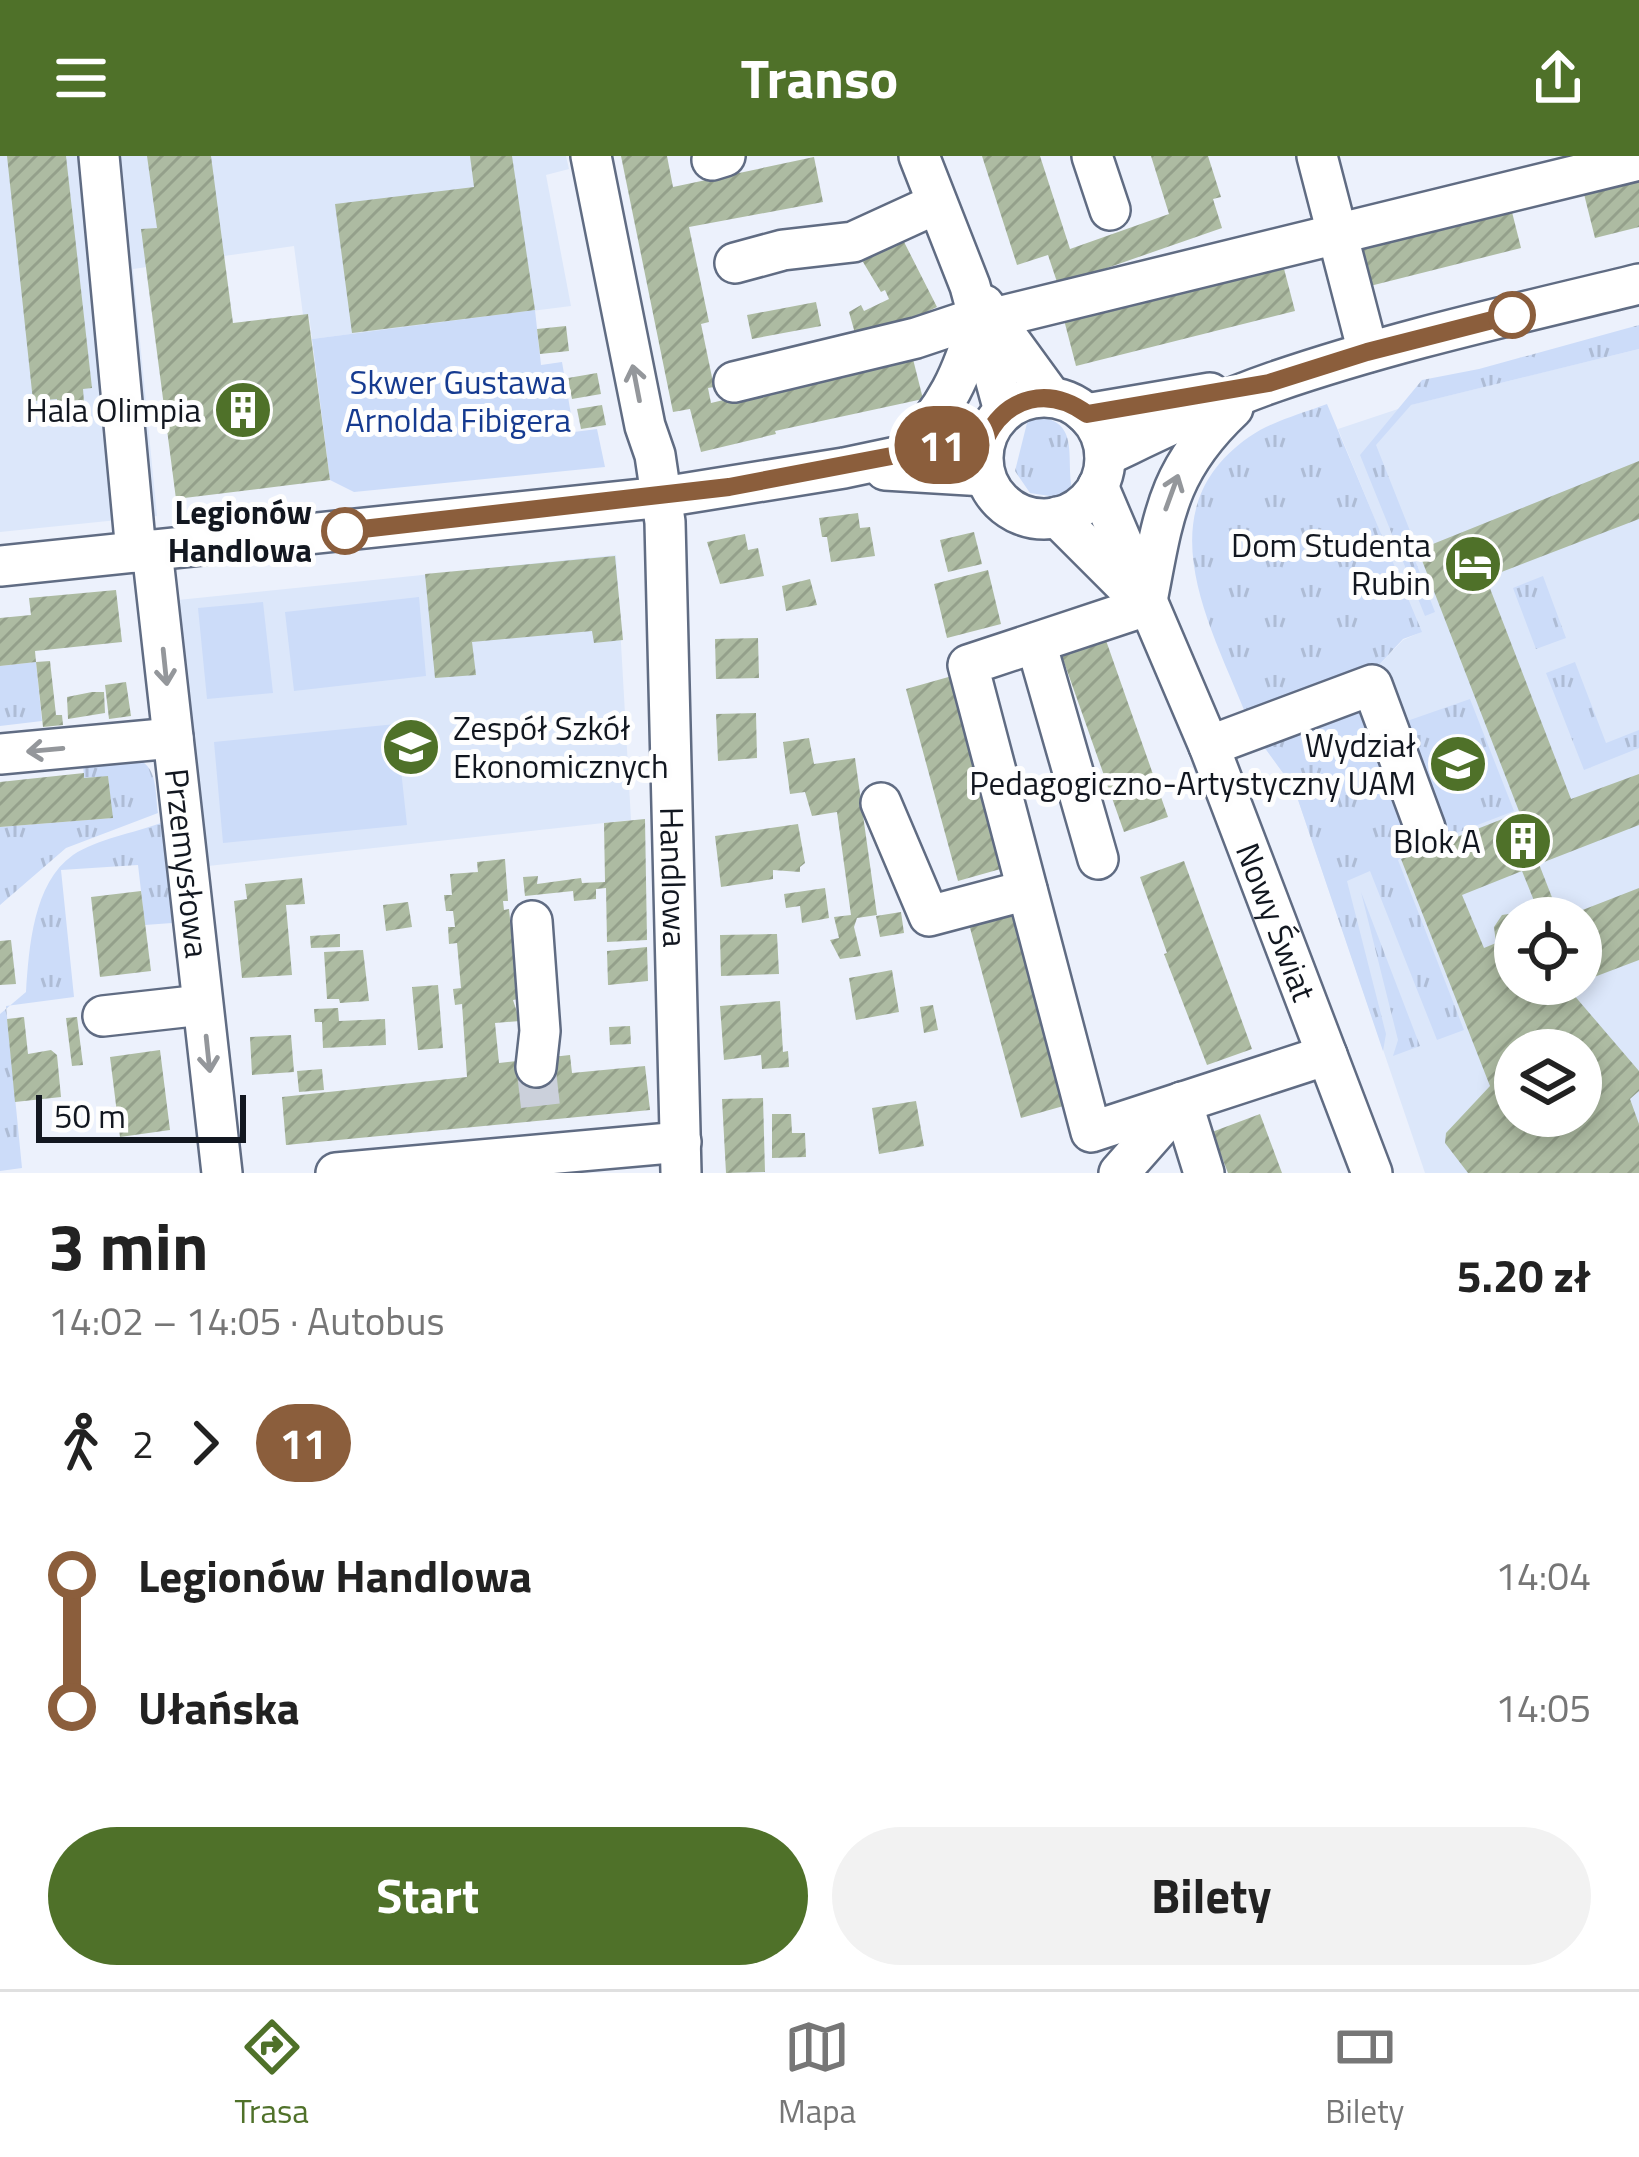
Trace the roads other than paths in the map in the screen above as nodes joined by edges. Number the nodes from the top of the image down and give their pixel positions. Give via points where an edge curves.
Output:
1 (99, 156) edge
2 (591, 156) edge
3 (919, 156) edge
4 (1092, 156) edge
5 (1317, 156) edge
6 (1639, 160) edge
7 (1566, 165) edge
8 (936, 204) junction
9 (1110, 210) dead end
10 (1336, 232) junction
11 (735, 263) dead end
12 (1639, 284) edge
13 (981, 307) junction
14 (1367, 352) junction
15 (734, 382) dead end
16 (1269, 383) junction
17 (1069, 406) junction
18 (992, 442) junction
19 (904, 453) junction
20 (844, 468) junction
21 (1101, 471) junction
22 (663, 497) junction
23 (1057, 518) junction
24 (144, 551) junction
25 (0, 566) edge
26 (1146, 606) junction
27 (1036, 643) junction
28 (173, 738) junction
29 (1209, 746) junction
30 (0, 754) edge
31 (881, 802) dead end
32 (1425, 828) dead end
33 (1098, 859) dead end
34 (1027, 890) junction
35 (532, 921) dead end
36 (184, 1007) dead end
37 (103, 1016) dead end
38 (1327, 1055) junction
39 (536, 1067) tunnel mouth
40 (1182, 1102) junction
41 (682, 1158) edge
42 (222, 1173) edge
43 (336, 1173) edge
44 (1119, 1173) edge
45 (1204, 1173) edge
46 (1372, 1173) edge

1 - 24 street, Przemysłowa
22 -> 2 street, Handlowa
3 - 8 street
4 - 9 street
5 - 10 street
6 - 7 street
7 - 10 street
8 - 11 street via 854,242
8 - 13 street
10 - 13 street
10 - 14 street
12 - 14 street
13 - 15 street via 916,338
13 - 17 street
13 - 18 street
13 - 19 street via 948,402
14 - 16 street
16 - 17 street
16 - 21 street
26 -> 16 street via 1164,516 1186,461 1232,408
17 - 18 street via 1018,402
17 - 21 street via 1096,427
18 - 19 street
18 - 20 street
18 - 23 street via 992,490 1013,511
19 - 20 street
20 - 22 street
21 - 23 street via 1081,506
21 - 26 street, Nowy Świat
22 - 24 street
22 - 41 street, Handlowa
23 - 26 street, Nowy Świat
24 - 25 street
24 -> 28 street, Przemysłowa
26 - 27 street
26 - 29 street, Nowy Świat
27 - 33 street
27 - 34 street via 968,665
28 -> 30 street
28 -> 42 street, Przemysłowa
29 - 32 street via 1372,685
29 - 38 street, Nowy Świat
31 - 34 street via 929,916
34 - 40 street via 1091,1132
35 - 39 street
36 - 37 street
38 - 40 street
38 - 46 street, Nowy Świat
40 - 44 street
40 - 45 street
41 - 43 street via 544,1137

